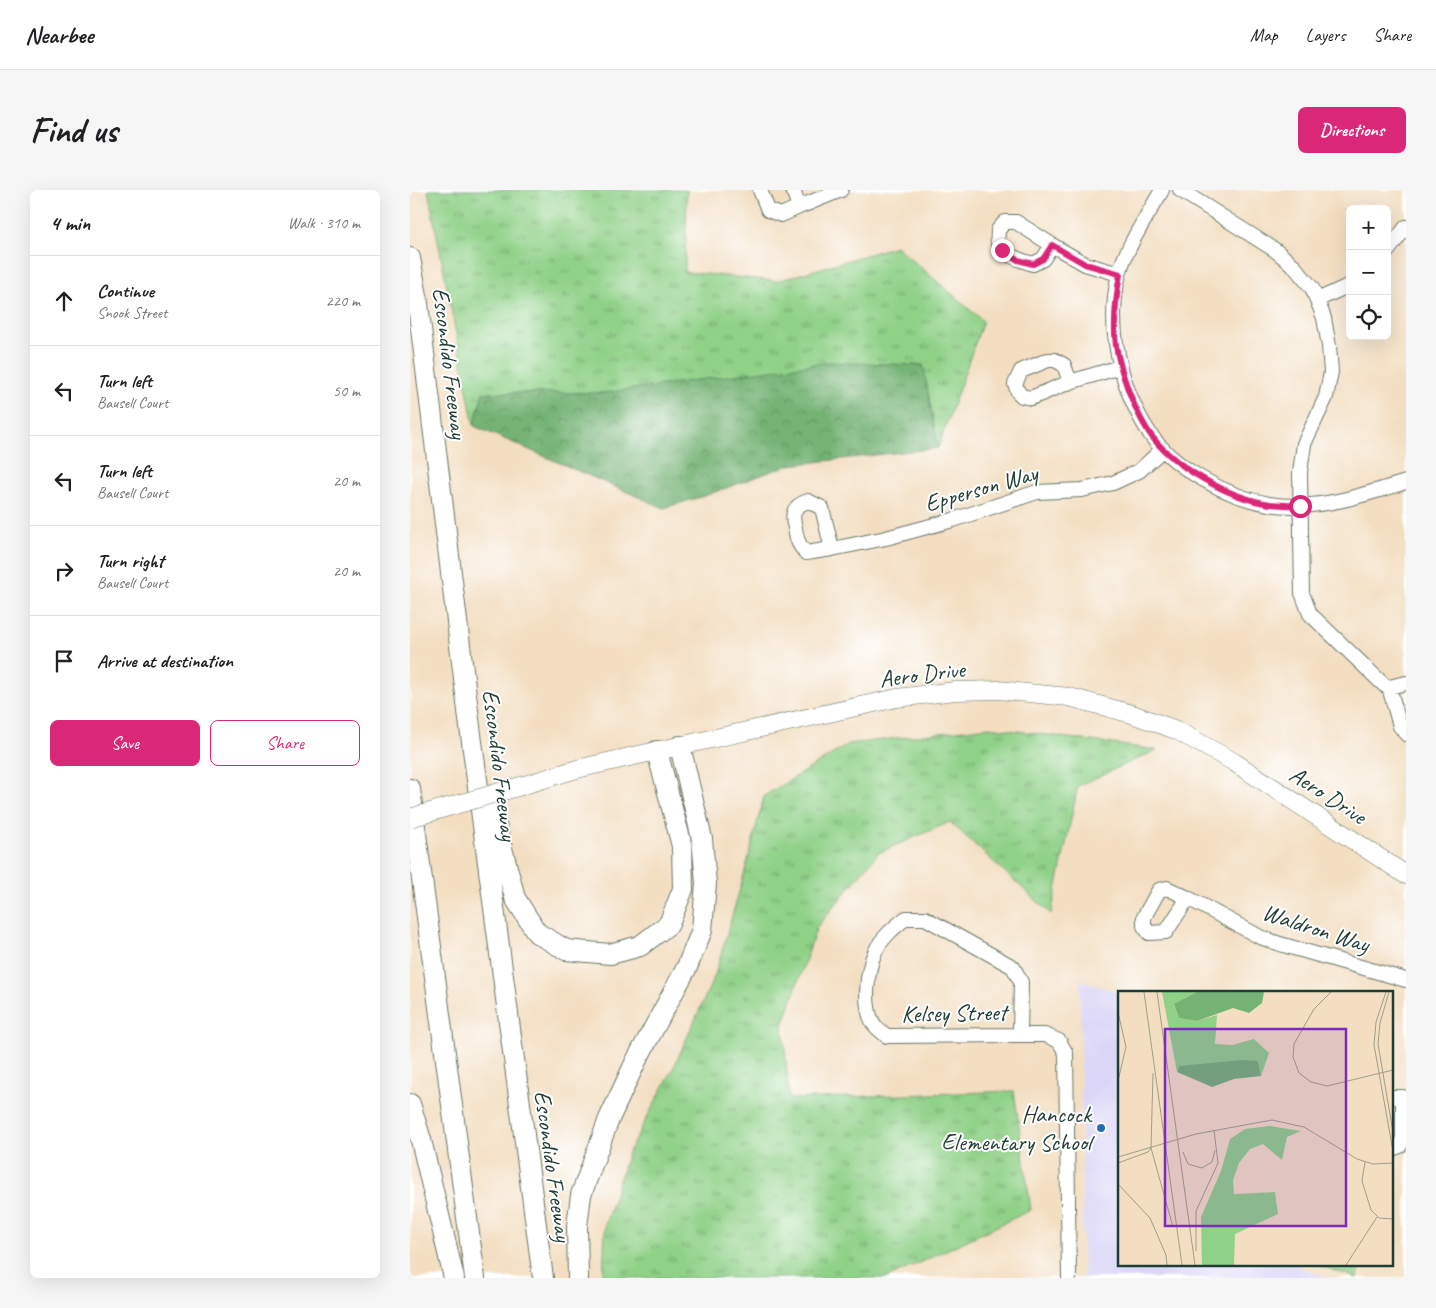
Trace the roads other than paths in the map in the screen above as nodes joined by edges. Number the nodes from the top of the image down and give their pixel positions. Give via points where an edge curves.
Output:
1 (760, 190) edge
2 (793, 190) edge
3 (841, 190) edge
4 (1162, 190) edge
5 (1180, 190) edge
6 (799, 207) junction
7 (1406, 227) edge
8 (1052, 245) dead end
9 (1389, 250) edge
10 (410, 258) edge
11 (1120, 274) junction
12 (1346, 287) edge
13 (1318, 300) junction
14 (1120, 367) junction
15 (1070, 382) dead end
16 (1163, 449) junction
17 (1406, 482) edge
18 (1300, 506) junction
19 (832, 549) dead end
20 (1406, 683) edge
21 (1389, 687) junction
22 (470, 727) junction
23 (1406, 734) edge
24 (680, 746) junction
25 (657, 751) junction
26 (410, 789) edge
27 (410, 818) edge
28 (1406, 875) edge
29 (1188, 898) dead end
30 (1406, 980) edge
31 (1020, 1035) junction
32 (1400, 1097) edge
33 (410, 1104) edge
34 (1394, 1148) edge
35 (454, 1278) edge
36 (475, 1278) edge
37 (543, 1278) edge
38 (578, 1278) edge
39 (1069, 1278) edge

1 - 6 street via 768,210 781,215
2 - 6 street
3 - 6 street
4 - 11 street via 1139,230
5 - 13 street via 1275,250 1312,288
7 - 9 street
8 - 11 street via 1085,264
10 - 22 highway, Escondido Freeway
11 - 14 street via 1115,301
12 - 13 street
13 - 18 street via 1324,318 1331,372 1326,397 1304,444
14 - 15 street
14 - 16 street via 1129,394 1148,431
16 - 18 street via 1194,474 1230,493 1269,504
16 - 19 street, Epperson Way via 1139,471 1114,483 1082,490 1037,492 953,520
17 - 18 street via 1340,501
18 - 21 street via 1302,593 1310,614
20 - 21 street
21 - 23 street via 1400,726
22 - 25 highway via 515,898 537,934 566,950 610,954 640,946 669,924 683,889 682,846
22 - 37 highway, Escondido Freeway
24 - 25 main road, Aero Drive
24 - 28 main road, Aero Drive via 897,698 936,693 998,690 1070,698 1132,714 1176,730 1234,762
24 - 38 highway via 702,839 706,882 702,930 687,968 636,1061 609,1119 581,1195 577,1226
25 - 27 main road, Aero Drive, bridge via 577,769
26 - 36 highway
29 - 30 street, Waldron Way via 1260,937
31 - 31 street, Kelsey Street via 887,1036 873,1025 868,1004 868,975 875,951 906,918 925,918 1013,967 1021,982
31 - 39 street, Kelsey Street via 1046,1035 1059,1041 1066,1053
32 - 34 street via 1403,1141
33 - 35 highway

